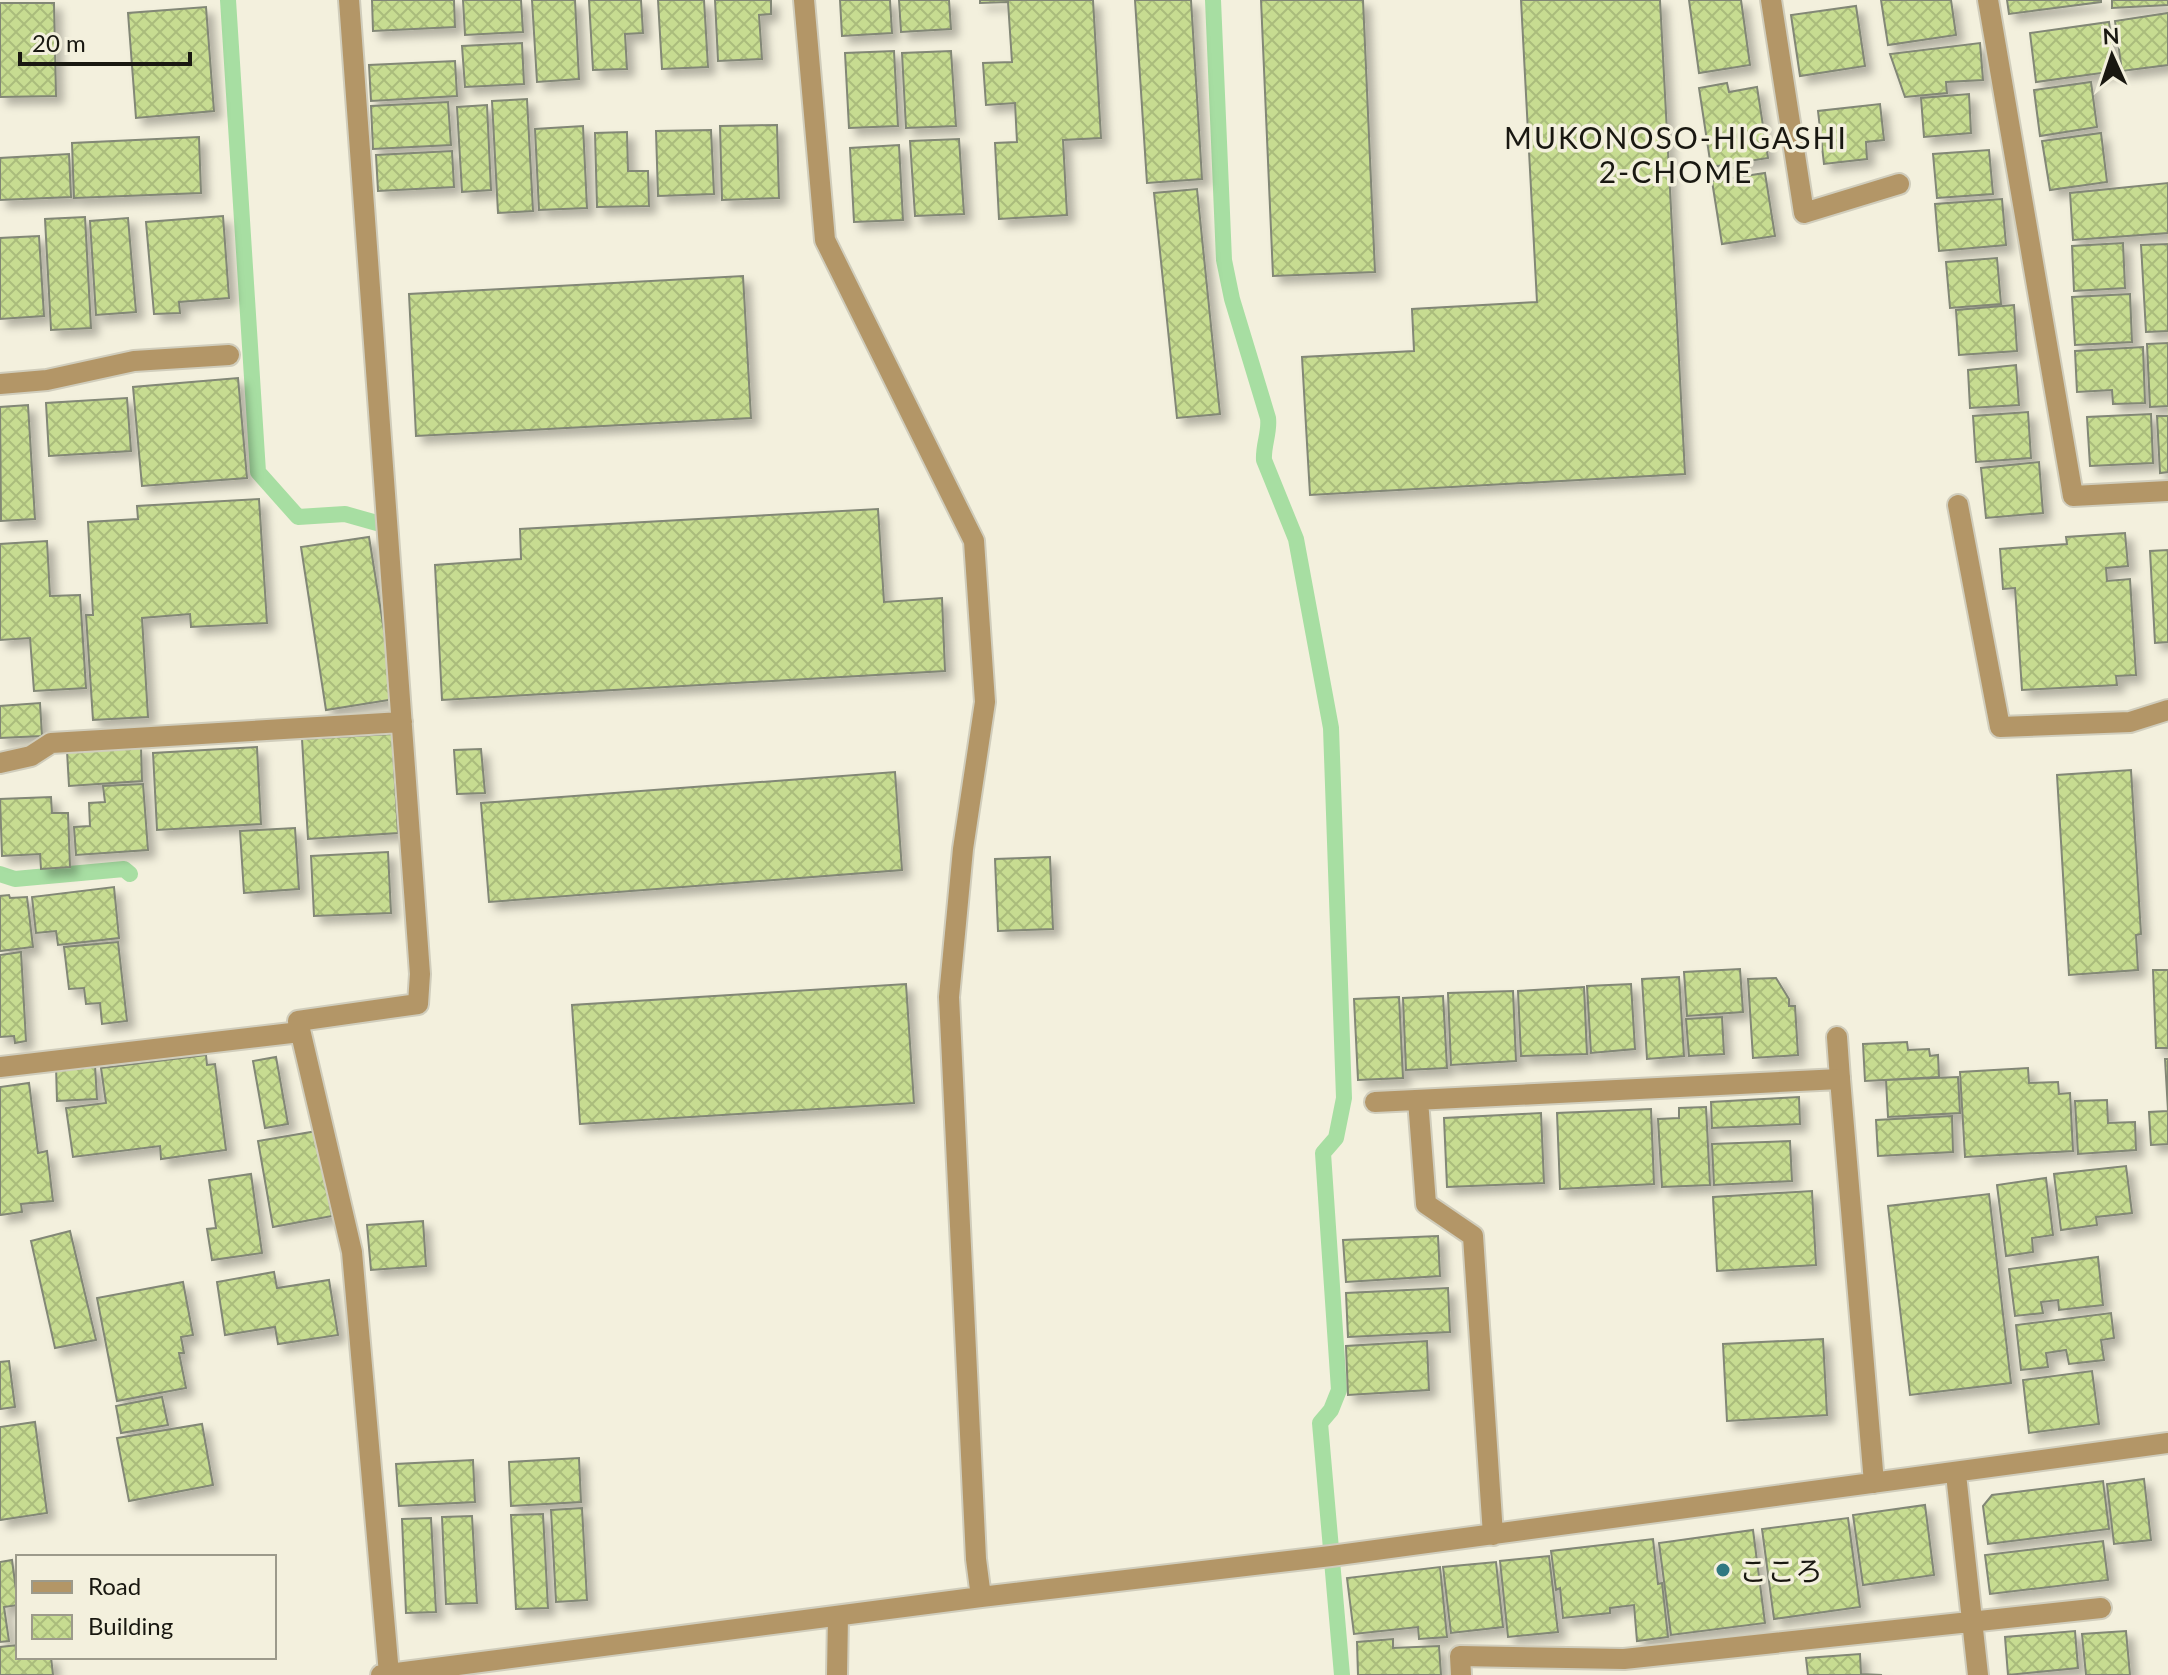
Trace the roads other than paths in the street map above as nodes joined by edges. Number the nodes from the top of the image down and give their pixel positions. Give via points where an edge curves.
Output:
1 (349, 0) edge
2 (804, 0) edge
3 (1771, 0) edge
4 (1988, 0) edge
5 (1899, 184) dead end
6 (229, 355) dead end
7 (0, 384) edge
8 (2168, 491) edge
9 (1958, 505) dead end
10 (2168, 710) edge
11 (402, 722) junction
12 (0, 763) edge
13 (300, 1032) junction
14 (1837, 1037) dead end
15 (0, 1067) edge
16 (1840, 1079) junction
17 (1418, 1100) junction
18 (1375, 1102) dead end
19 (2168, 1443) edge
20 (1956, 1474) junction
21 (1874, 1483) junction
22 (1493, 1535) junction
23 (981, 1597) junction
24 (2101, 1608) dead end
25 (838, 1616) junction
26 (1973, 1621) junction
27 (389, 1674) edge
28 (381, 1675) edge
29 (837, 1675) edge
30 (1461, 1675) edge
31 (1978, 1675) edge

1 - 11 street
2 - 23 street via 825,240 974,541 985,702 963,849 949,997
3 - 5 street via 1804,213
4 - 8 street via 2073,496
6 - 7 street via 134,361 47,380
9 - 10 street via 2000,727 2130,722
11 - 12 street via 51,743 31,756
11 - 13 street via 418,1004 298,1021
13 - 15 street
13 - 27 street via 352,1252
14 - 16 street
16 - 17 street
16 - 21 street
17 - 18 street
17 - 22 street via 1426,1204 1473,1236
19 - 20 street
20 - 21 street
20 - 26 street
21 - 22 street
22 - 23 street
23 - 25 street
24 - 26 street
25 - 27 street
25 - 29 street
26 - 30 street via 1624,1659 1460,1656
26 - 31 street
27 - 28 street

